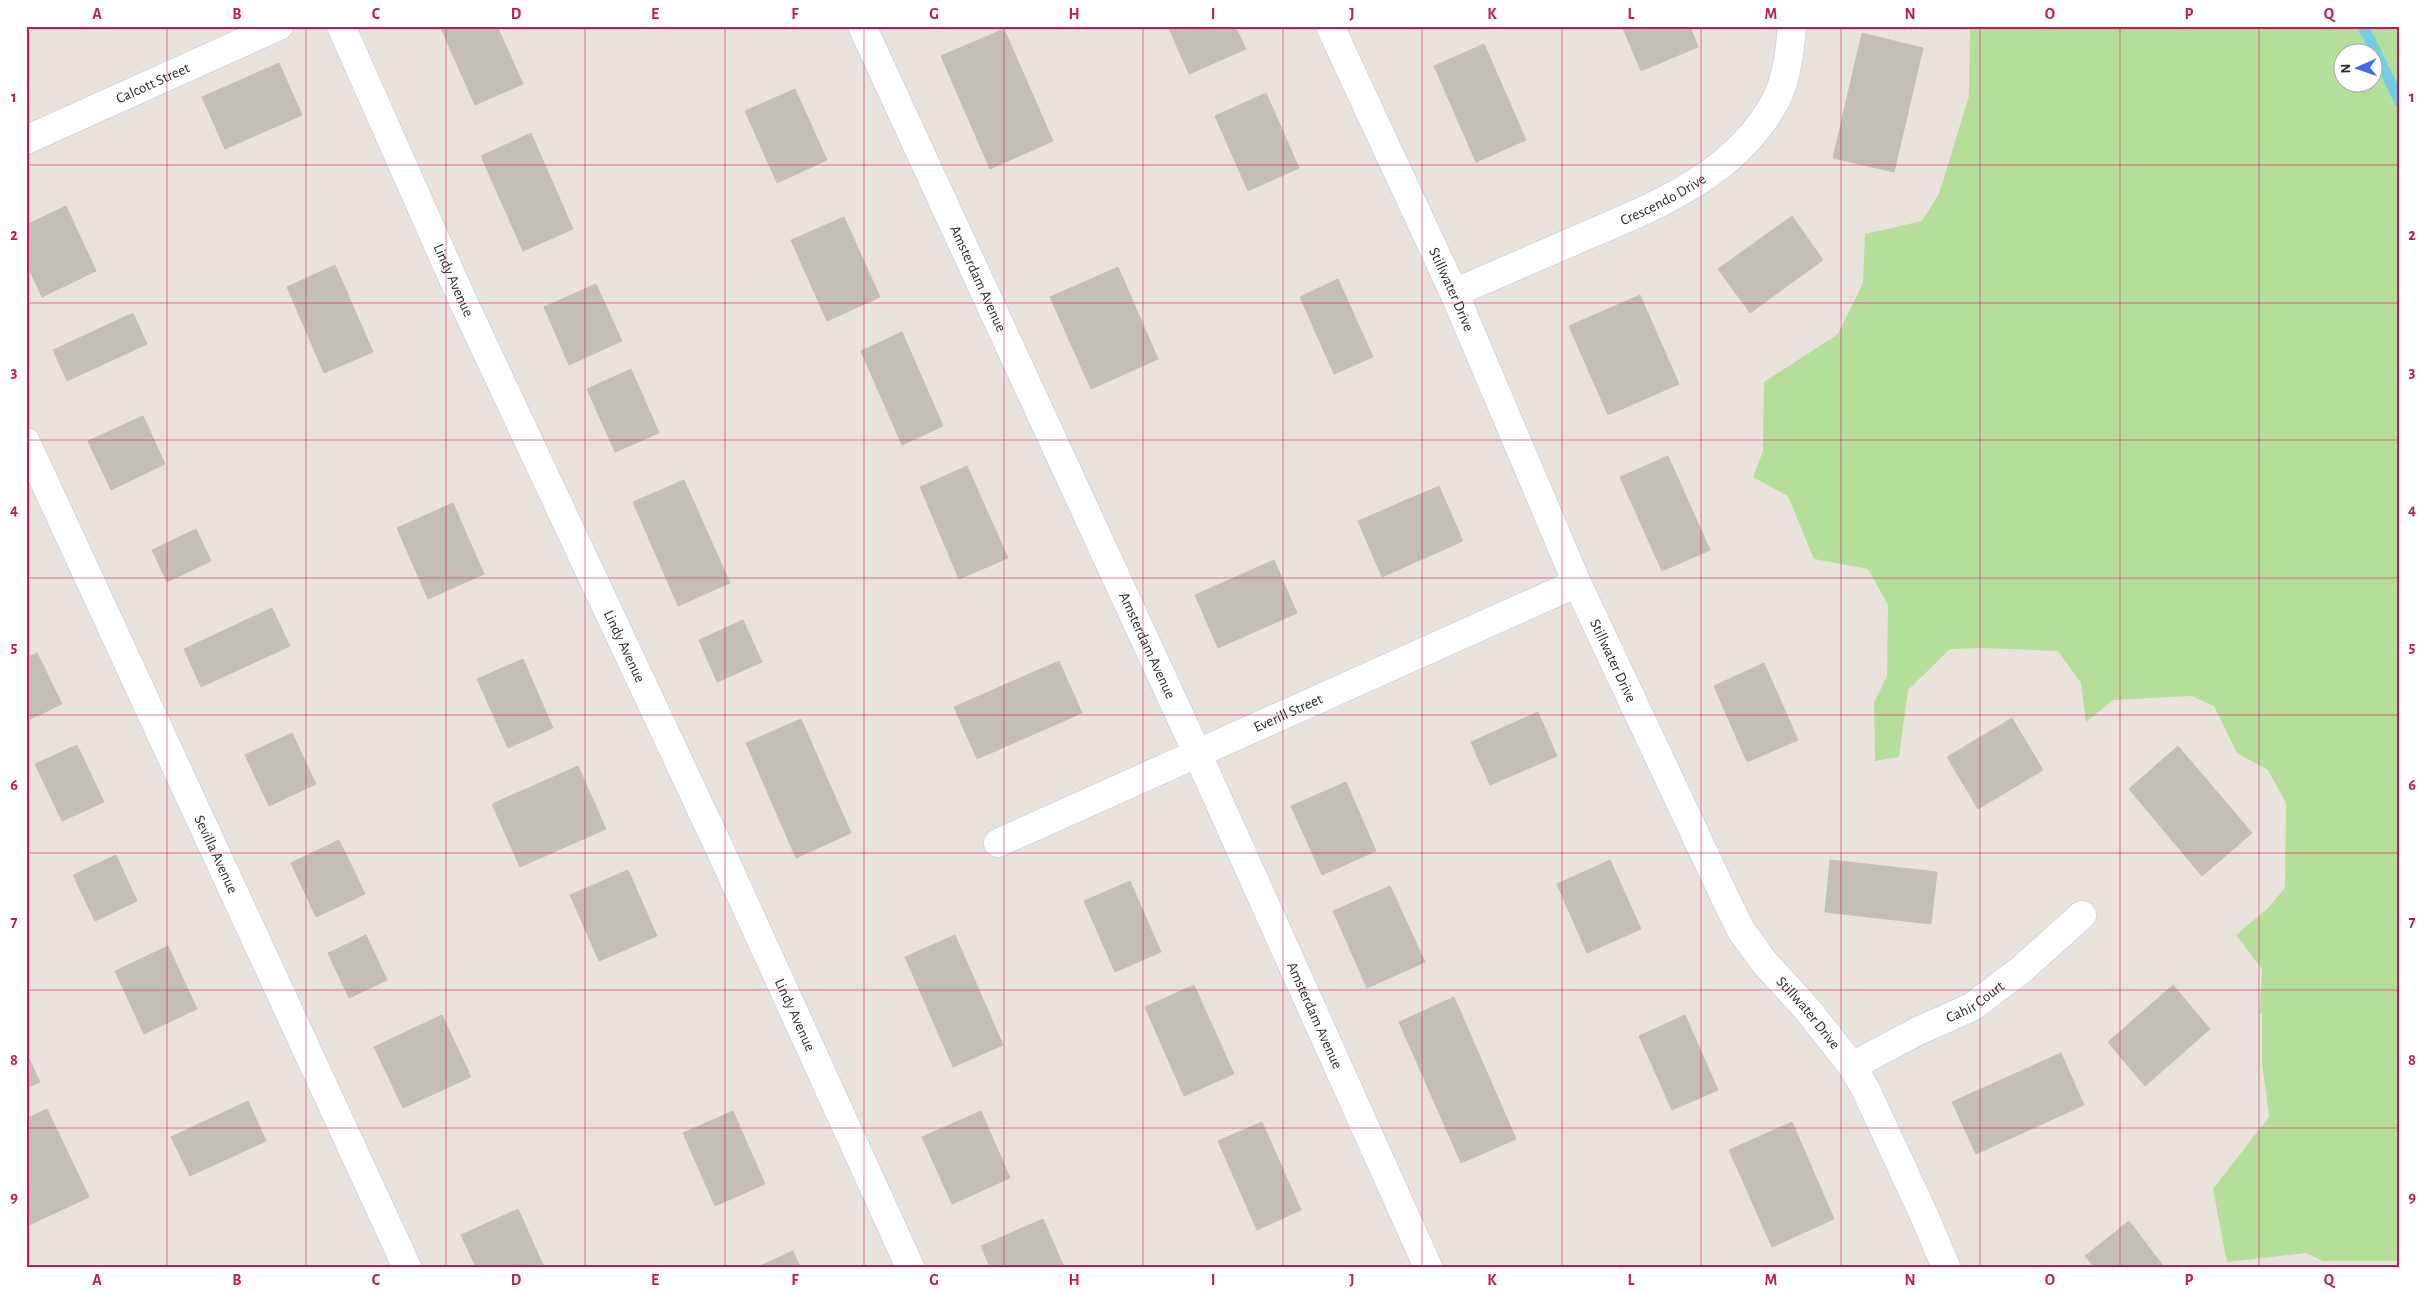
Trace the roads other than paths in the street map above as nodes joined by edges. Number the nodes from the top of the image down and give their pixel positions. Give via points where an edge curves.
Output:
1 (279, 26) edge
2 (341, 26) edge
3 (862, 26) edge
4 (1330, 26) edge
5 (1792, 26) edge
6 (26, 140) edge
7 (1454, 293) junction
8 (26, 442) edge
9 (1577, 584) junction
10 (1198, 755) junction
11 (998, 843) dead end
12 (2082, 915) dead end
13 (1852, 1066) junction
14 (407, 1267) edge
15 (910, 1267) edge
16 (1428, 1267) edge
17 (1946, 1267) edge

1 - 6 street, Calcott Street
2 - 15 street, Lindy Avenue via 462,299 723,856
3 - 10 street, Amsterdam Avenue
4 - 7 street, Stillwater Drive
5 - 7 street, Crescendo Drive via 1790,47 1776,99 1750,137 1714,171 1655,206
7 - 9 street, Stillwater Drive
8 - 14 street, Sevilla Avenue
9 - 10 street, Everill Street
9 - 13 street, Stillwater Drive via 1742,930 1764,962
10 - 11 street, Everill Street
10 - 16 street, Amsterdam Avenue
12 - 13 street, Cahir Court via 1972,1007
13 - 17 street, Stillwater Drive via 1924,1214

